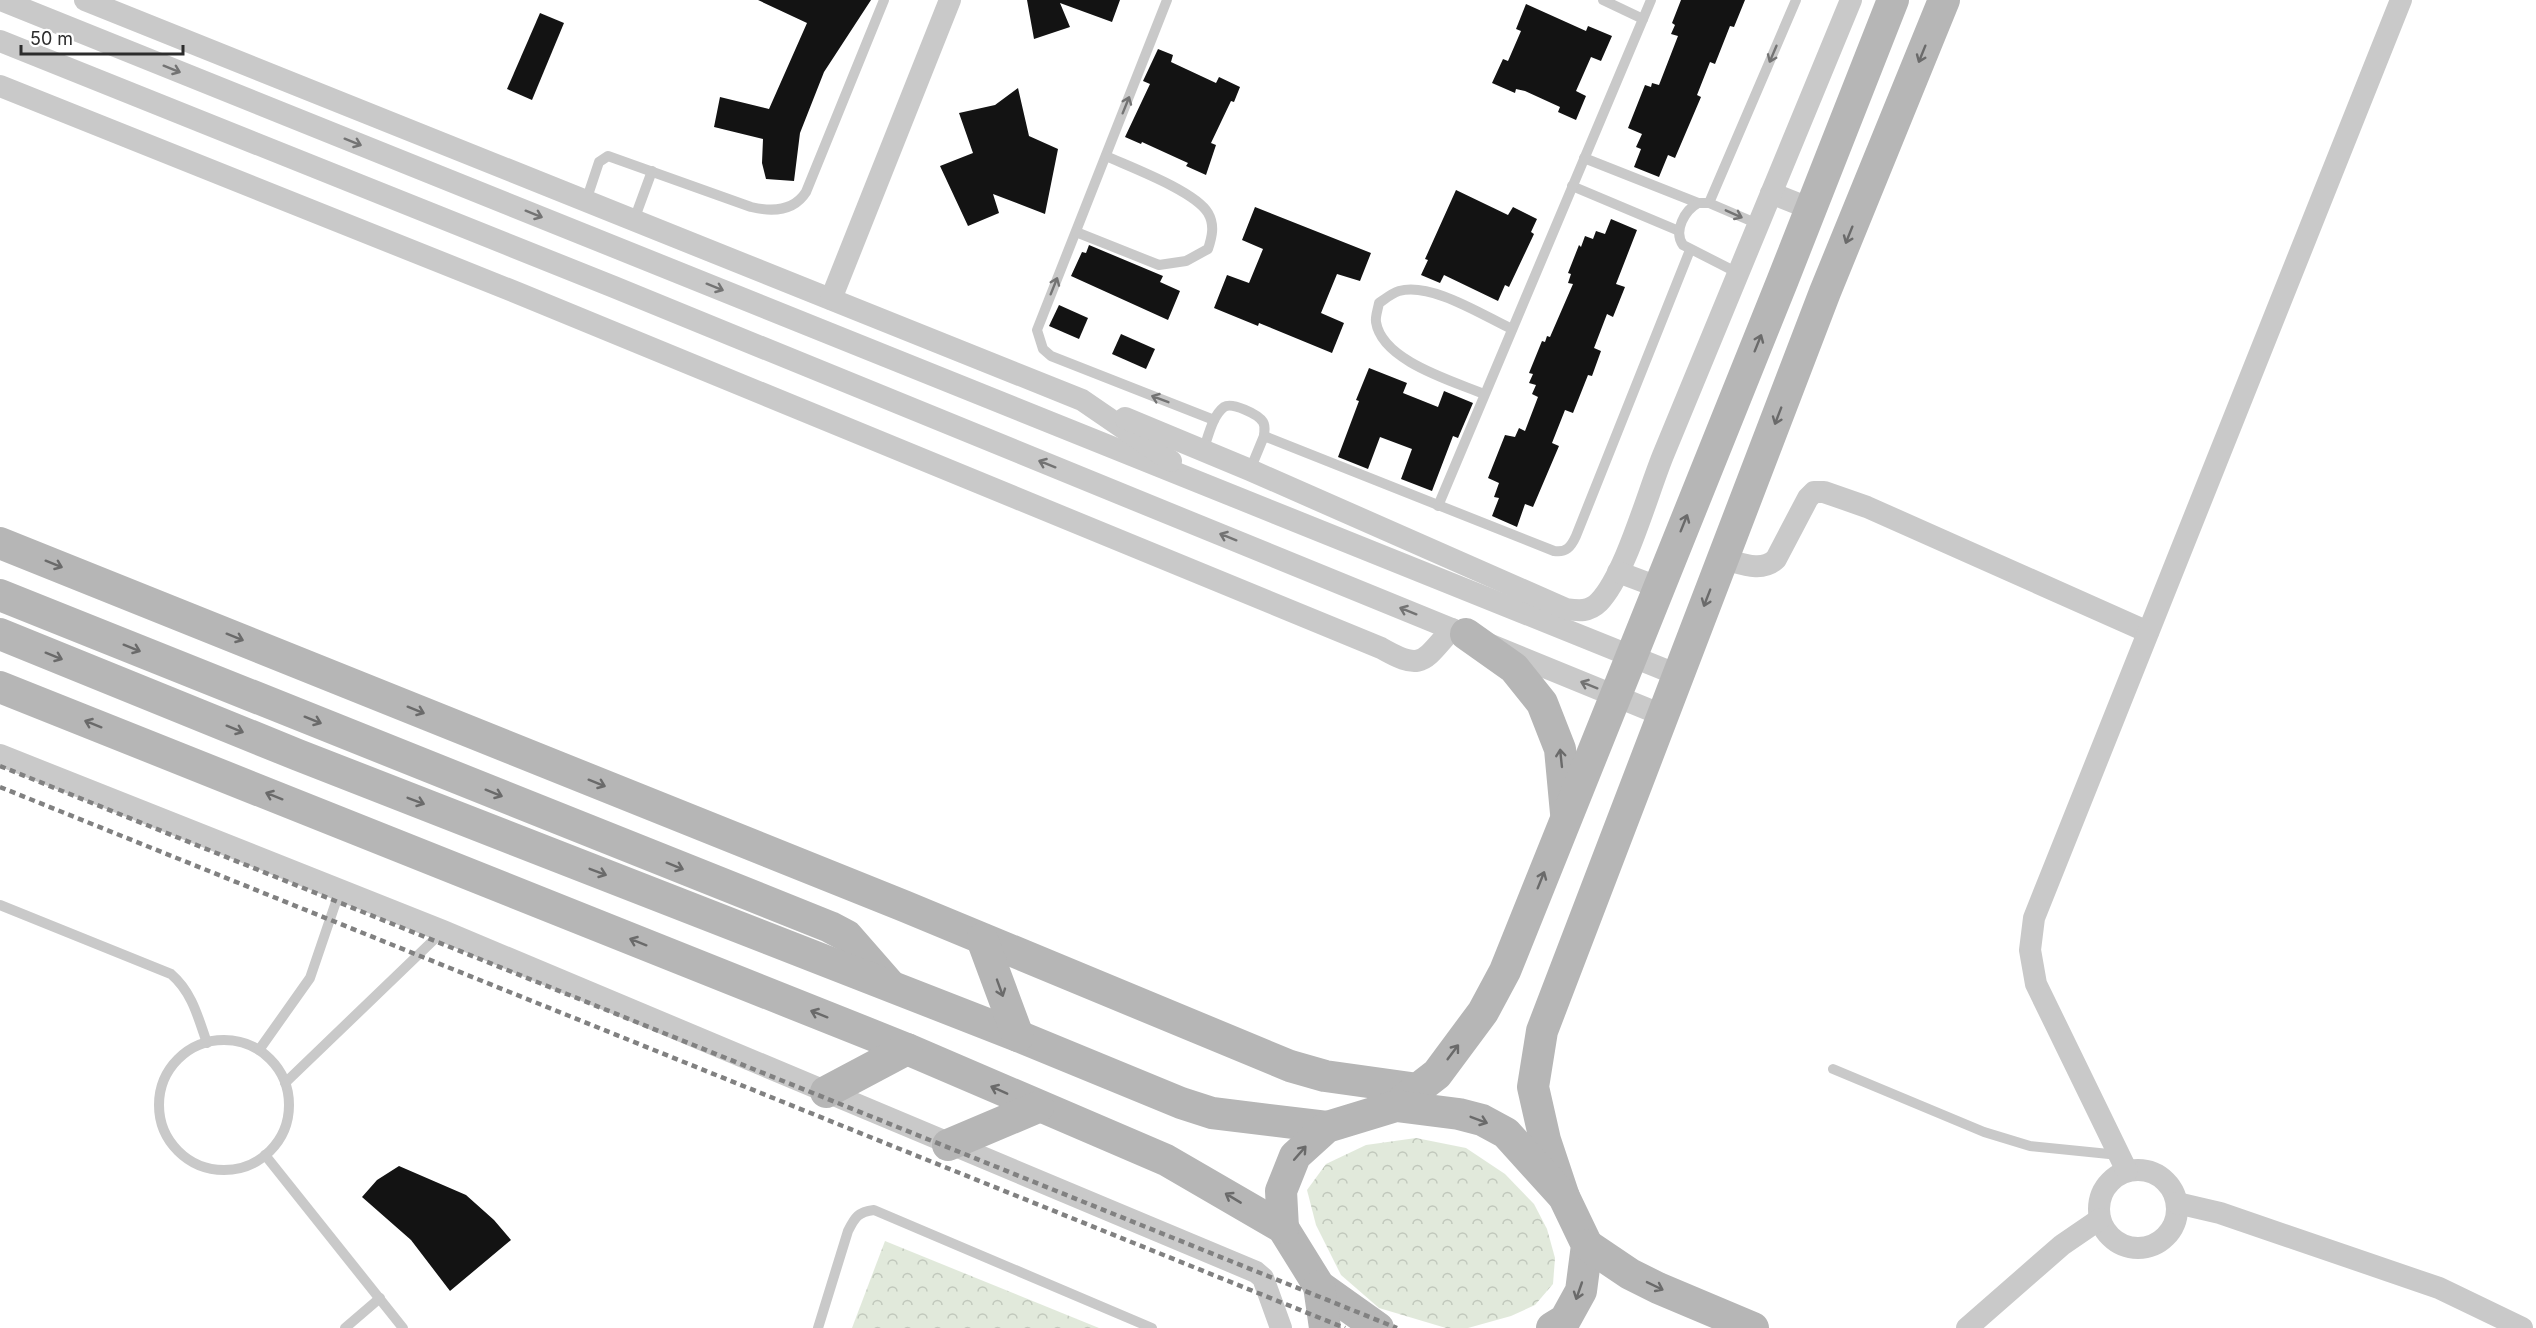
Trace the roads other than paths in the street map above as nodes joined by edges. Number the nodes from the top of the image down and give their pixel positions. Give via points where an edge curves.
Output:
1 (1, 0) edge
2 (85, 0) edge
3 (884, 0) edge
4 (950, 0) edge
5 (1167, 0) edge
6 (1603, 0) edge
7 (1651, 0) edge
8 (1796, 0) edge
9 (1851, 0) edge
10 (1893, 0) edge
11 (1944, 0) edge
12 (2401, 0) edge
13 (1643, 19) junction
14 (0, 41) edge
15 (0, 86) edge
16 (1106, 156) junction
17 (1584, 158) junction
18 (652, 171) junction
19 (1572, 186) junction
20 (1771, 193) junction
21 (586, 201) junction
22 (1704, 203) junction
23 (1811, 209) junction
24 (634, 220) junction
25 (1758, 224) junction
26 (1679, 231) junction
27 (1076, 232) junction
28 (1690, 250) junction
29 (1738, 273) junction
30 (831, 299) junction
31 (1512, 328) junction
32 (1484, 394) junction
33 (1082, 400) junction
34 (1214, 420) junction
35 (1264, 436) junction
36 (1203, 451) junction
37 (1250, 470) junction
38 (1207, 486) junction
39 (1438, 506) junction
40 (0, 543) edge
41 (1723, 559) junction
42 (1618, 572) junction
43 (1658, 587) junction
44 (0, 595) edge
45 (1459, 632) junction
46 (2148, 632) junction
47 (0, 634) edge
48 (1631, 657) junction
49 (1678, 675) junction
50 (0, 687) edge
51 (1616, 696) junction
52 (1662, 715) junction
53 (0, 755) edge
54 (1567, 816) junction
55 (340, 890) junction
56 (0, 905) edge
57 (443, 931) junction
58 (982, 939) junction
59 (892, 987) junction
60 (1018, 1036) junction
61 (207, 1042) junction
62 (907, 1049) junction
63 (259, 1050) junction
64 (1833, 1069) dead end
65 (285, 1083) junction
66 (825, 1092) junction
67 (1407, 1098) junction
68 (1038, 1107) junction
69 (1327, 1127) junction
70 (948, 1144) junction
71 (266, 1155) junction
72 (2123, 1163) junction
73 (1564, 1197) junction
74 (2177, 1203) junction
75 (2100, 1219) junction
76 (1283, 1228) junction
77 (1587, 1245) junction
78 (1319, 1286) junction
79 (380, 1299) junction
80 (345, 1328) edge
81 (403, 1328) edge
82 (818, 1328) edge
83 (1152, 1328) edge
84 (1281, 1328) edge
85 (1325, 1328) edge
86 (1378, 1328) edge
87 (1552, 1328) edge
88 (1753, 1328) edge
89 (1967, 1328) edge
90 (1986, 1328) edge
91 (2522, 1328) edge

1 -> 38 street
2 - 21 street
3 - 18 lane via 800,202 765,211
4 - 30 street
16 -> 5 lane
6 - 13 lane
7 - 13 lane
8 -> 22 lane
9 - 20 street
10 - 23 street
11 -> 41 street
12 - 46 street
13 - 17 lane
45 -> 14 street
15 - 45 street via 520,294 1399,658 1424,660
16 - 27 lane
16 - 27 lane via 1187,194 1207,212 1213,231 1208,249 1186,261 1159,265
17 - 19 lane
17 - 22 lane
18 - 21 lane via 618,158 602,158
18 - 24 lane
19 - 26 lane
19 - 31 lane
20 - 23 street
20 - 25 street
21 - 24 street
22 -> 25 lane
22 - 26 lane via 1687,212
43 -> 23 street
24 - 30 street
25 - 29 street
26 - 28 lane via 1679,239
34 -> 27 lane via 1051,356 1043,349 1037,330
28 - 29 lane
28 - 39 lane via 1571,546 1554,552
29 - 42 street
30 - 33 street
31 - 32 lane
31 - 32 lane via 1420,289 1397,291 1379,303 1376,321 1385,343 1406,360
32 - 39 lane
33 - 36 street
33 - 38 street
34 - 35 lane via 1230,405 1257,415 1265,426
34 - 36 lane
35 - 37 lane
35 - 39 lane
36 - 37 street
37 - 42 street via 1566,609 1590,609 1600,601
38 - 48 street
40 -> 58 street
41 - 46 street via 1762,567 1771,565 1808,498 1814,492 1824,492 1867,507
41 -> 49 street
42 - 43 street
43 - 48 street
44 -> 59 street via 830,927 847,936
51 -> 45 street
54 -> 45 street via 1560,748 1542,703 1514,668
46 - 72 street via 2034,918 2030,950 2036,984
47 -> 59 street
48 - 49 street
48 - 51 street
49 - 52 street
62 -> 50 street
51 - 52 street
51 - 54 street
52 - 73 street via 1542,1030 1533,1087
53 - 55 street
67 -> 54 street via 1437,1074 1483,1012 1505,971
55 - 57 street
55 - 63 lane via 310,978
56 - 61 lane via 171,974 190,997
57 - 65 lane
57 - 66 street
58 -> 60 street
58 - 67 street via 1290,1066
59 - 60 street
60 - 69 street via 1212,1113
61 - 63 lane via 238,1041
61 - 71 lane via 177,1059 165,1077 158,1098 160,1120 169,1140 184,1157 203,1167 225,1171
62 - 66 street
68 -> 62 street
63 - 65 lane via 275,1065
64 - 72 lane via 1984,1132 2030,1146
65 - 71 lane via 287,1122
66 - 70 street
67 - 69 street
67 -> 73 street via 1482,1120 1506,1133
68 - 70 street
76 -> 68 street via 1166,1160
76 -> 69 street via 1281,1191 1295,1156
70 - 84 street via 1256,1272 1263,1278
71 - 79 lane
72 - 74 street via 2154,1172 2165,1180
72 - 75 street via 2101,1195
73 - 77 street
74 - 75 street via 2171,1230 2151,1246 2124,1246 2113,1240
74 - 91 street via 2220,1213 2439,1288
75 - 89 street via 2062,1245
76 - 78 street
77 -> 87 street via 1581,1291 1565,1320
77 -> 88 street via 1630,1274
78 - 85 street
78 - 86 street
79 - 80 lane
79 - 81 lane
82 - 83 lane via 848,1231 855,1217 874,1210
89 - 90 street

